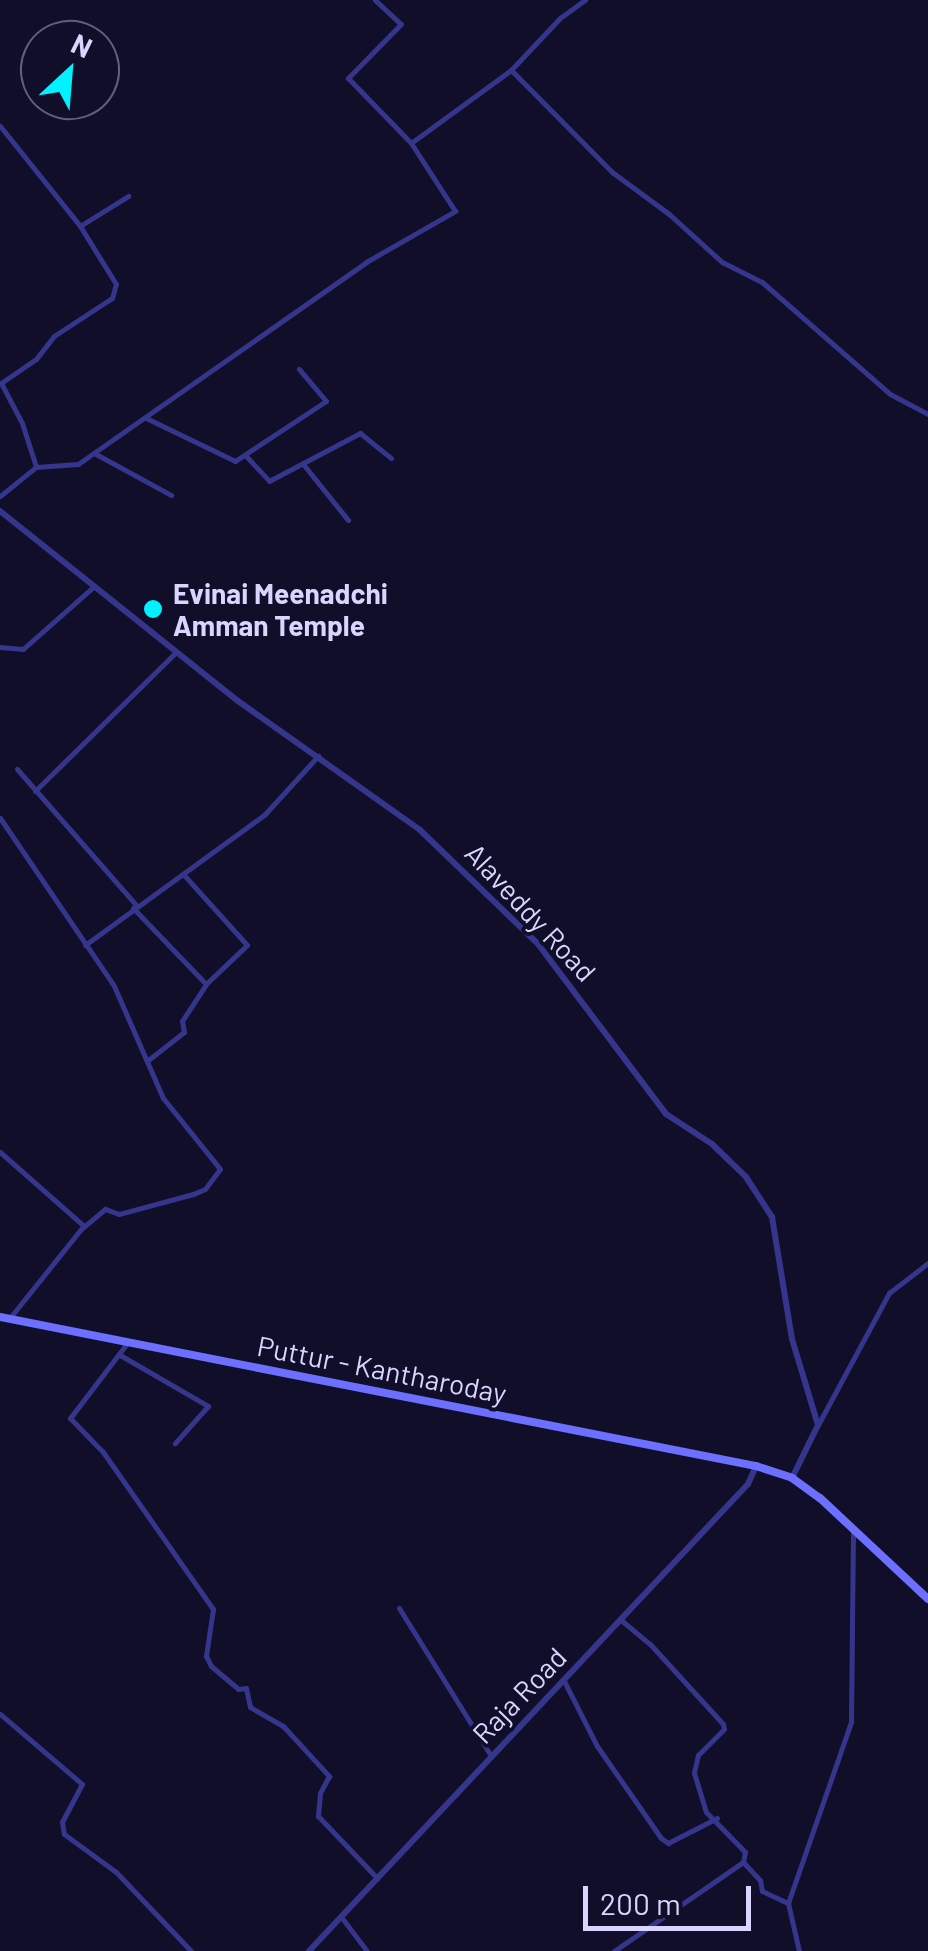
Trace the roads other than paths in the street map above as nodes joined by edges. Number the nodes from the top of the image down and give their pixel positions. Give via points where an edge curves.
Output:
1 (374, 0) edge
2 (585, 0) edge
3 (511, 70) junction
4 (0, 126) edge
5 (411, 143) junction
6 (128, 196) dead end
7 (80, 226) junction
8 (300, 369) dead end
9 (928, 414) edge
10 (146, 418) junction
11 (94, 453) junction
12 (246, 456) junction
13 (391, 458) dead end
14 (302, 464) junction
15 (36, 467) junction
16 (171, 495) dead end
17 (0, 496) edge
18 (0, 511) edge
19 (348, 520) dead end
20 (92, 588) junction
21 (0, 647) edge
22 (174, 652) junction
23 (319, 755) junction
24 (17, 769) dead end
25 (35, 791) junction
26 (0, 818) edge
27 (183, 874) junction
28 (135, 907) junction
29 (85, 944) junction
30 (205, 983) dead end
31 (147, 1061) junction
32 (0, 1152) edge
33 (84, 1226) junction
34 (928, 1263) edge
35 (4, 1318) edge
36 (128, 1342) junction
37 (120, 1355) junction
38 (818, 1425) junction
39 (175, 1443) dead end
40 (756, 1466) junction
41 (792, 1478) junction
42 (853, 1526) junction
43 (928, 1599) edge
44 (399, 1608) dead end
45 (621, 1620) junction
46 (564, 1681) junction
47 (0, 1714) edge
48 (491, 1756) junction
49 (717, 1818) junction
50 (743, 1862) junction
51 (377, 1878) junction
52 (788, 1902) junction
53 (341, 1916) junction
54 (191, 1951) edge
55 (309, 1951) edge
56 (368, 1951) edge
57 (614, 1951) edge
58 (799, 1951) edge

1 - 5 street via 401,24 348,78
2 - 3 street
3 - 5 street
3 - 9 street via 612,172 722,262 752,274 890,394
4 - 7 street
5 - 10 street via 455,211 366,262
6 - 7 street
7 - 15 street via 116,290 112,298 54,336 36,359 1,383
8 - 12 street via 326,401
10 - 11 street
10 - 12 street via 228,460
11 - 15 street via 78,464
11 - 16 street
12 - 14 street via 270,481
13 - 14 street via 360,433
14 - 19 street
15 - 17 street
18 - 20 street, Alaveddy Road
20 - 21 street via 23,649
20 - 22 street, Alaveddy Road
22 - 23 street, Alaveddy Road
22 - 25 street
23 - 27 street via 265,814
23 - 38 street, Alaveddy Road via 420,830 538,944 666,1114 712,1144 765,1201 792,1338
24 - 25 street
25 - 28 street
26 - 29 street
27 - 28 street
27 - 31 street via 247,945 206,984 182,1020 184,1032
28 - 29 street
28 - 30 street
29 - 31 street via 114,986
31 - 33 street via 162,1098 220,1170 218,1176 193,1194 119,1214 106,1209
32 - 33 street
33 - 35 street
34 - 38 street via 889,1293
35 - 36 main road, Puttur - Kantharoday
36 - 37 street
36 - 40 main road, Puttur - Kantharoday
37 - 39 street via 208,1406
37 - 51 street via 70,1418 103,1452 213,1609 206,1656 211,1666 246,1688 250,1707 284,1727 329,1776 318,1816
38 - 41 street
40 - 41 main road, Puttur - Kantharoday
40 - 45 street, Raja Road via 748,1484
41 - 42 main road, Puttur - Kantharoday
42 - 43 main road, Puttur - Kantharoday
42 - 52 street via 850,1722
44 - 48 street
45 - 46 street, Raja Road
45 - 49 street via 722,1724 698,1755 694,1773 706,1812
46 - 48 street, Raja Road
46 - 49 street via 597,1746 668,1844
47 - 54 street via 82,1784 62,1822 64,1834 116,1872
48 - 51 street, Raja Road
49 - 50 street via 745,1852
50 - 52 street via 762,1891
50 - 57 street
51 - 53 street, Raja Road
52 - 58 street
53 - 55 street, Raja Road
53 - 56 street

